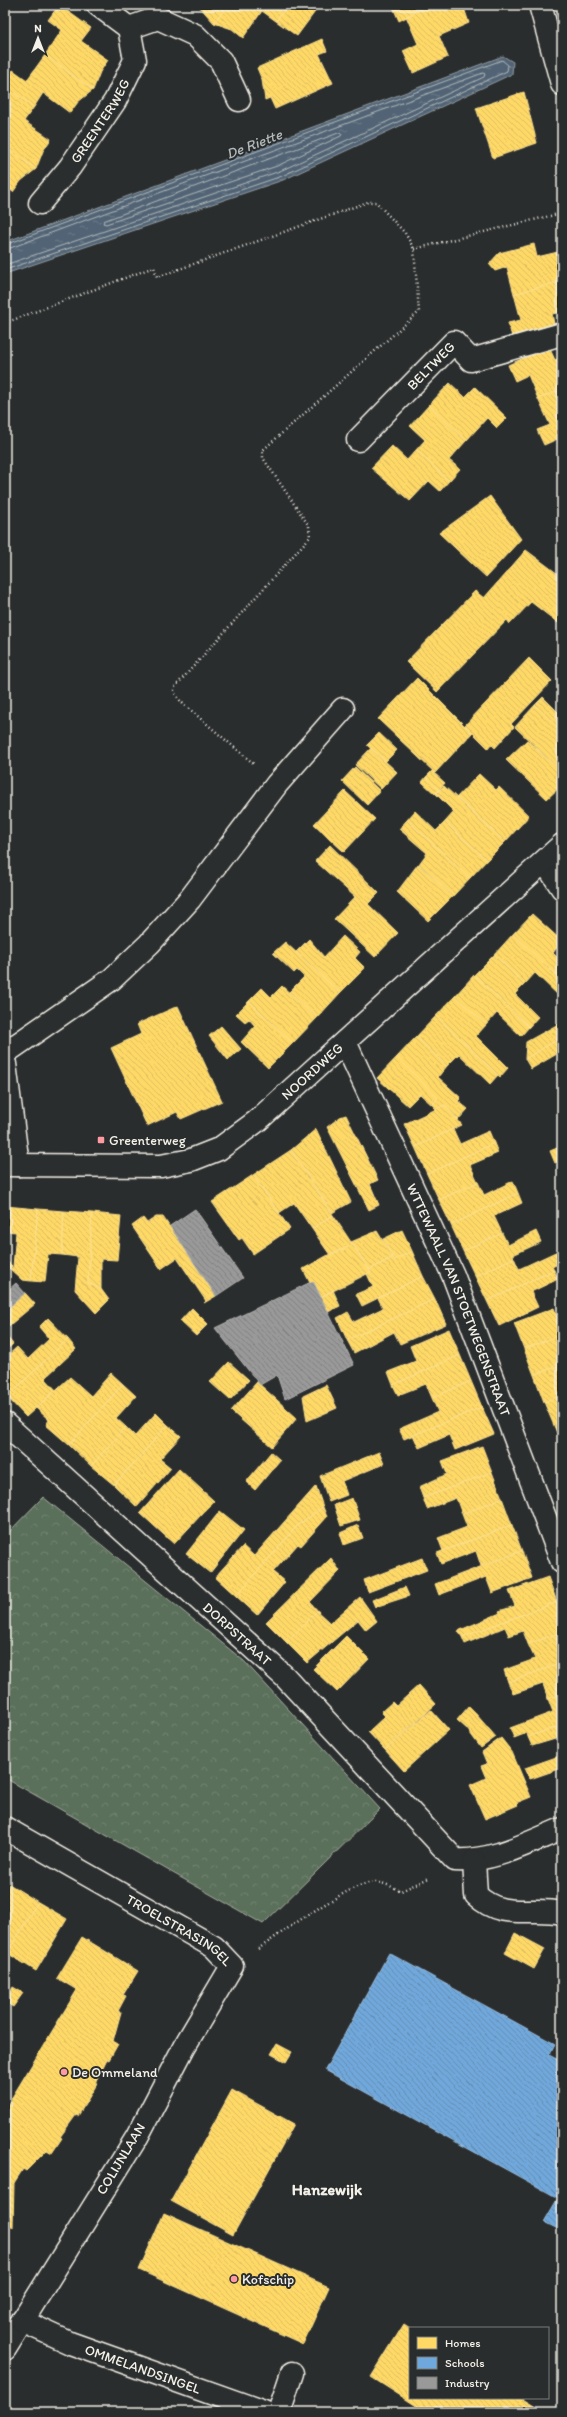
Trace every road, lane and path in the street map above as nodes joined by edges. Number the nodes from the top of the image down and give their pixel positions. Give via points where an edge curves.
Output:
1 (98, 5) edge
2 (540, 5) edge
3 (129, 28) junction
4 (562, 84) edge
5 (239, 100) dead end
6 (40, 203) dead end
7 (562, 213) edge
8 (414, 249) junction
9 (5, 323) edge
10 (562, 334) edge
11 (358, 440) dead end
12 (343, 709) dead end
13 (278, 784) junction
14 (562, 845) edge
15 (545, 862) junction
16 (562, 888) edge
17 (345, 1042) junction
18 (5, 1053) edge
19 (5, 1064) edge
20 (12, 1165) edge
21 (5, 1424) edge
22 (562, 1562) edge
23 (5, 1828) edge
24 (562, 1829) edge
25 (464, 1860) junction
26 (562, 1914) edge
27 (232, 1966) junction
28 (22, 2321) junction
29 (5, 2349) edge
30 (292, 2373) dead end
31 (264, 2412) edge
32 (279, 2412) edge

1 - 3 street
2 - 4 street
3 - 5 street via 158,18 195,35 221,61
3 - 6 street, GREENTERWEG via 135,60 115,101 70,167
7 - 8 path
8 - 9 path via 405,233 376,202 368,202 157,277 154,267
8 - 13 path via 420,312 263,450 263,458 308,526 310,537 174,688 180,702
10 - 11 street, BELTWEG via 471,360 454,342
12 - 13 street
13 - 18 street via 190,899 150,944 112,979
14 - 15 street, NOORDWEG
15 - 16 street
15 - 17 street, NOORDWEG
17 - 20 street, NOORDWEG via 257,1121 219,1149 191,1160 161,1166
17 - 22 street, WTTEWAALL VAN STOETWEGENSTRAAT via 453,1275
19 - 20 street
21 - 25 street, DORPSTRAAT via 285,1677
23 - 27 street, TROELSTRASINGEL via 214,1946
24 - 25 street via 489,1858
25 - 26 street via 476,1895 484,1902 505,1912 550,1910
25 - 27 path, TROELSTRASINGEL via 401,1891 376,1882 361,1884
27 - 28 street, COLIJNLAAN via 184,2047 137,2137
28 - 29 street, COLIJNLAAN
28 - 31 street, OMMELANDSINGEL via 70,2343
30 - 32 street

